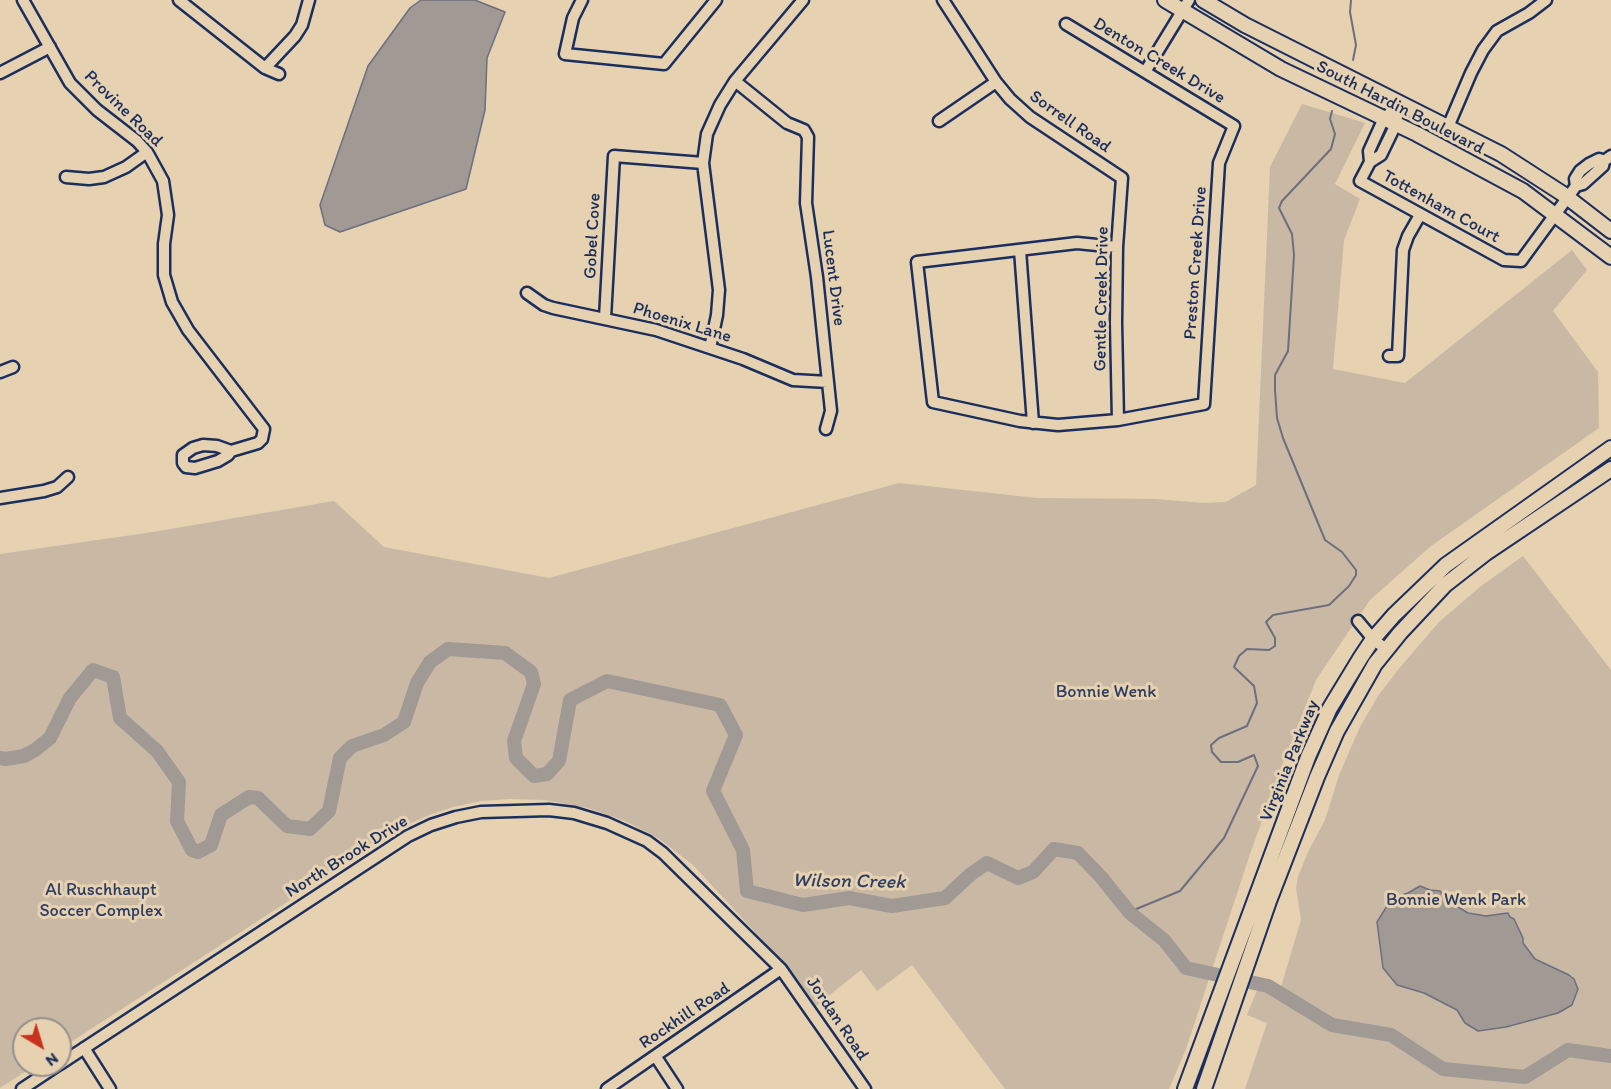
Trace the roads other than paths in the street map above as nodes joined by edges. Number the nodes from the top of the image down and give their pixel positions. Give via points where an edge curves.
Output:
1 (23, 0) edge
2 (179, 0) edge
3 (309, 0) edge
4 (582, 0) edge
5 (716, 0) edge
6 (803, 0) edge
7 (943, 0) edge
8 (1165, 0) edge
9 (1203, 0) edge
10 (1546, 0) edge
11 (191, 4) edge
12 (1186, 5) edge
13 (1066, 24) dead end
14 (50, 47) junction
15 (266, 68) junction
16 (1145, 72) junction
17 (0, 73) edge
18 (279, 74) dead end
19 (735, 81) junction
20 (996, 82) junction
21 (1400, 103) junction
22 (939, 121) dead end
23 (1390, 121) junction
24 (1234, 126) joint
25 (1448, 127) junction
26 (147, 152) junction
27 (1607, 158) edge
28 (703, 163) junction
29 (66, 177) dead end
30 (1122, 178) joint
31 (1572, 191) junction
32 (1555, 214) junction
33 (1420, 215) junction
34 (1611, 231) edge
35 (1117, 247) junction
36 (1020, 250) junction
37 (1611, 257) edge
38 (527, 292) dead end
39 (605, 318) junction
40 (710, 348) junction
41 (1389, 356) dead end
42 (13, 367) dead end
43 (0, 372) edge
44 (828, 382) junction
45 (1119, 420) junction
46 (1034, 423) junction
47 (826, 429) dead end
48 (1611, 448) edge
49 (231, 451) dead end
50 (1611, 469) edge
51 (68, 477) dead end
52 (0, 498) edge
53 (1505, 522) junction
54 (1514, 534) junction
55 (1358, 621) dead end
56 (1373, 639) junction
57 (1386, 650) junction
58 (1256, 916) junction
59 (781, 969) junction
60 (84, 1048) junction
61 (72, 1056) edge
62 (656, 1057) junction
63 (40, 1077) edge
64 (22, 1089) edge
65 (110, 1089) edge
66 (607, 1089) edge
67 (677, 1089) edge
68 (865, 1089) edge
69 (1185, 1089) edge
70 (1204, 1089) edge

1 - 14 street, Provine Road
2 - 11 street
3 - 15 street via 302,25
4 - 5 street via 573,18 565,54 664,64
6 - 19 street
7 - 20 street, Sorrell Road
8 - 12 main road, South Hardin Boulevard
9 - 21 main road, South Hardin Boulevard
10 - 25 street via 1497,32 1490,41 1471,73
11 - 15 street
12 - 16 street
12 - 23 main road, South Hardin Boulevard via 1281,69
13 - 16 street, Denton Creek Drive
14 - 17 street
14 - 26 street, Provine Road via 77,91
15 - 18 street
16 - 24 street, Denton Creek Drive
19 - 28 street via 710,124
19 - 44 street, Lucent Drive via 777,116 806,131 808,137 806,203
20 - 22 street
20 - 30 street, Sorrell Road via 1030,117
21 - 23 street
21 - 25 main road, South Hardin Boulevard
23 - 32 main road, South Hardin Boulevard via 1523,191
23 - 33 street, Tottenham Court via 1368,151 1370,162 1360,181
24 - 45 street, Preston Creek Drive via 1219,163 1204,404
25 - 31 main road, South Hardin Boulevard
26 - 29 street via 104,177
26 - 49 street, Provine Road via 166,190 164,275 172,302 188,330 264,429 258,443
27 - 31 street via 1603,166
28 - 39 street, Gobel Cove via 614,156
28 - 40 street via 719,290
30 - 35 street, Gentle Creek Drive
31 - 32 street
31 - 34 main road, South Hardin Boulevard
32 - 33 street, Tottenham Court via 1521,261 1504,260
32 - 37 main road, South Hardin Boulevard
33 - 41 street via 1403,250 1398,356
35 - 36 street via 1077,243
35 - 45 street, Gentle Creek Drive
36 - 46 street
36 - 46 street via 916,262 933,402
38 - 39 street, Phoenix Lane via 553,308
39 - 40 street, Phoenix Lane
40 - 44 street, Phoenix Lane via 792,380
42 - 43 street
44 - 47 street, Lucent Drive via 831,411
45 - 46 street
48 - 53 main road, Virginia Parkway
50 - 54 main road, Virginia Parkway
51 - 52 street via 57,487
53 - 54 main road
53 - 56 main road, Virginia Parkway via 1440,571
54 - 57 main road, Virginia Parkway via 1445,585
55 - 56 street
56 - 57 street
56 - 58 main road, Virginia Parkway via 1318,733
57 - 58 main road, Virginia Parkway via 1337,731
58 - 69 main road, Virginia Parkway
58 - 70 main road, Virginia Parkway
59 - 60 street, North Brook Drive via 663,854 637,836 574,813 481,812 448,819 408,836
59 - 62 street, Rockhill Road
59 - 68 street, Jordan Road
60 - 61 street, North Brook Drive
60 - 65 street
62 - 66 street, Rockhill Road
62 - 67 street
63 - 64 street, North Brook Drive

